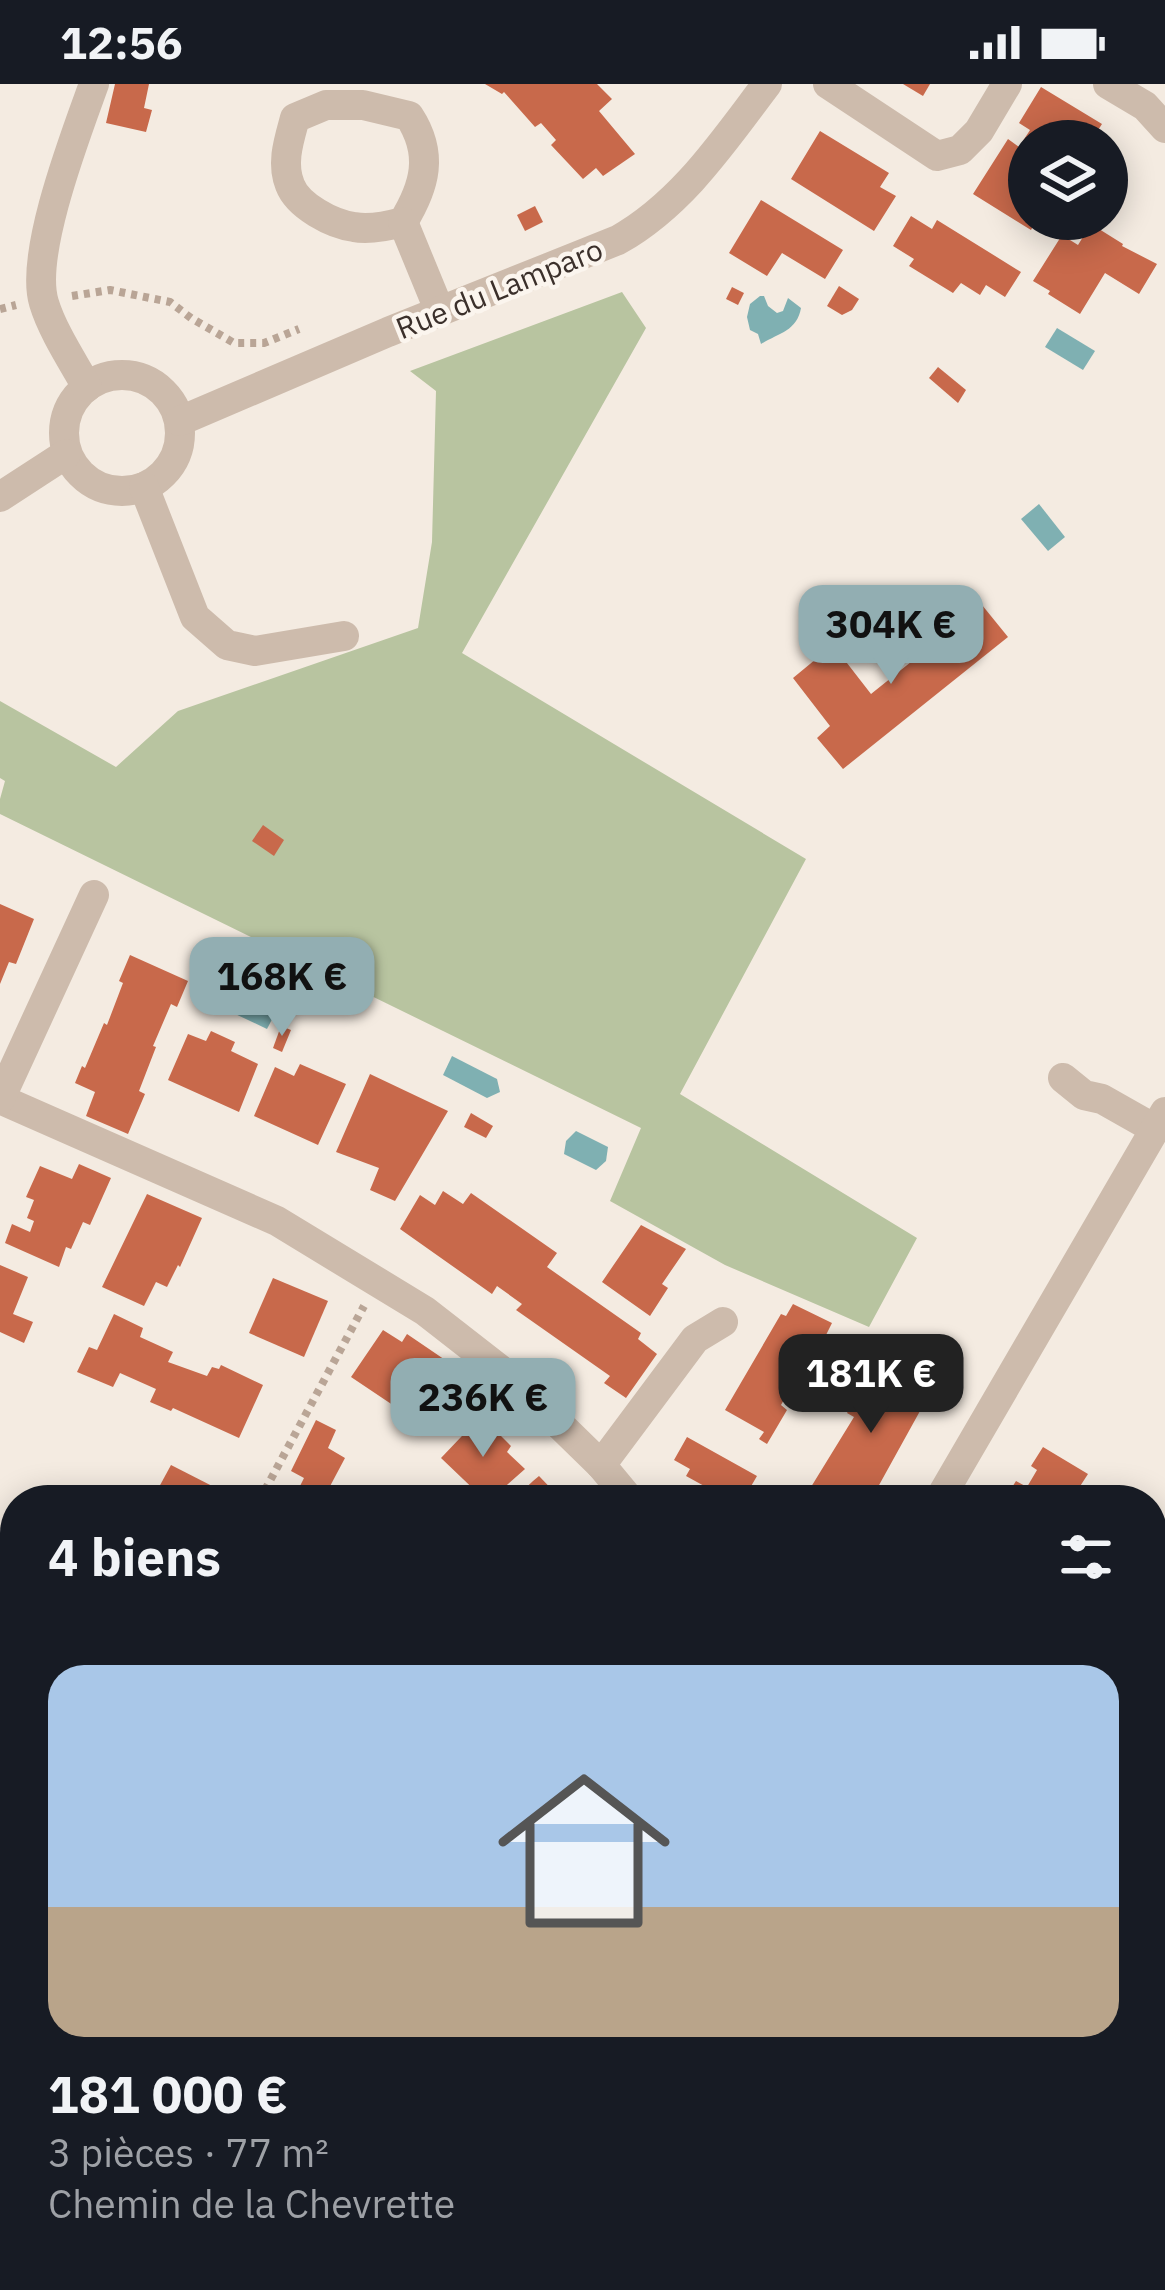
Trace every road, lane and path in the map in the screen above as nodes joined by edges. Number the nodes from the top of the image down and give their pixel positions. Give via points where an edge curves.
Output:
1 (94, 84) edge
2 (766, 84) edge
3 (828, 84) edge
4 (1007, 84) edge
5 (1108, 84) edge
6 (1165, 128) edge
7 (403, 222) junction
8 (440, 312) junction
9 (87, 387) junction
10 (180, 421) junction
11 (66, 454) junction
12 (144, 487) junction
13 (0, 497) edge
14 (344, 636) dead end
15 (94, 895) dead end
16 (1063, 1078) dead end
17 (0, 1099) edge
18 (1160, 1121) edge
19 (378, 1281) junction
20 (723, 1322) dead end
21 (601, 1465) junction
22 (268, 1485) edge
23 (618, 1485) edge
24 (948, 1485) edge

1 - 9 street via 42,248 42,301
2 - 8 street, Rue du Lamparo via 647,224
3 - 4 street via 938,155 960,150 979,131
5 - 6 street
7 - 7 street via 354,227 314,212 290,188 285,152 295,118 326,105 409,116 422,136 424,173
7 - 8 street
8 - 10 street, Rue du Lamparo
9 - 10 street via 133,375 166,395
9 - 11 street via 67,412
10 - 12 street via 172,463
11 - 12 street via 93,485 113,492
11 - 13 street
12 - 14 street via 195,617 227,645 255,651
15 - 17 street
16 - 18 street via 1084,1095
17 - 19 street via 277,1221
18 - 24 street
19 - 21 street via 517,1382
19 - 22 path
20 - 21 street via 695,1339
21 - 23 street

